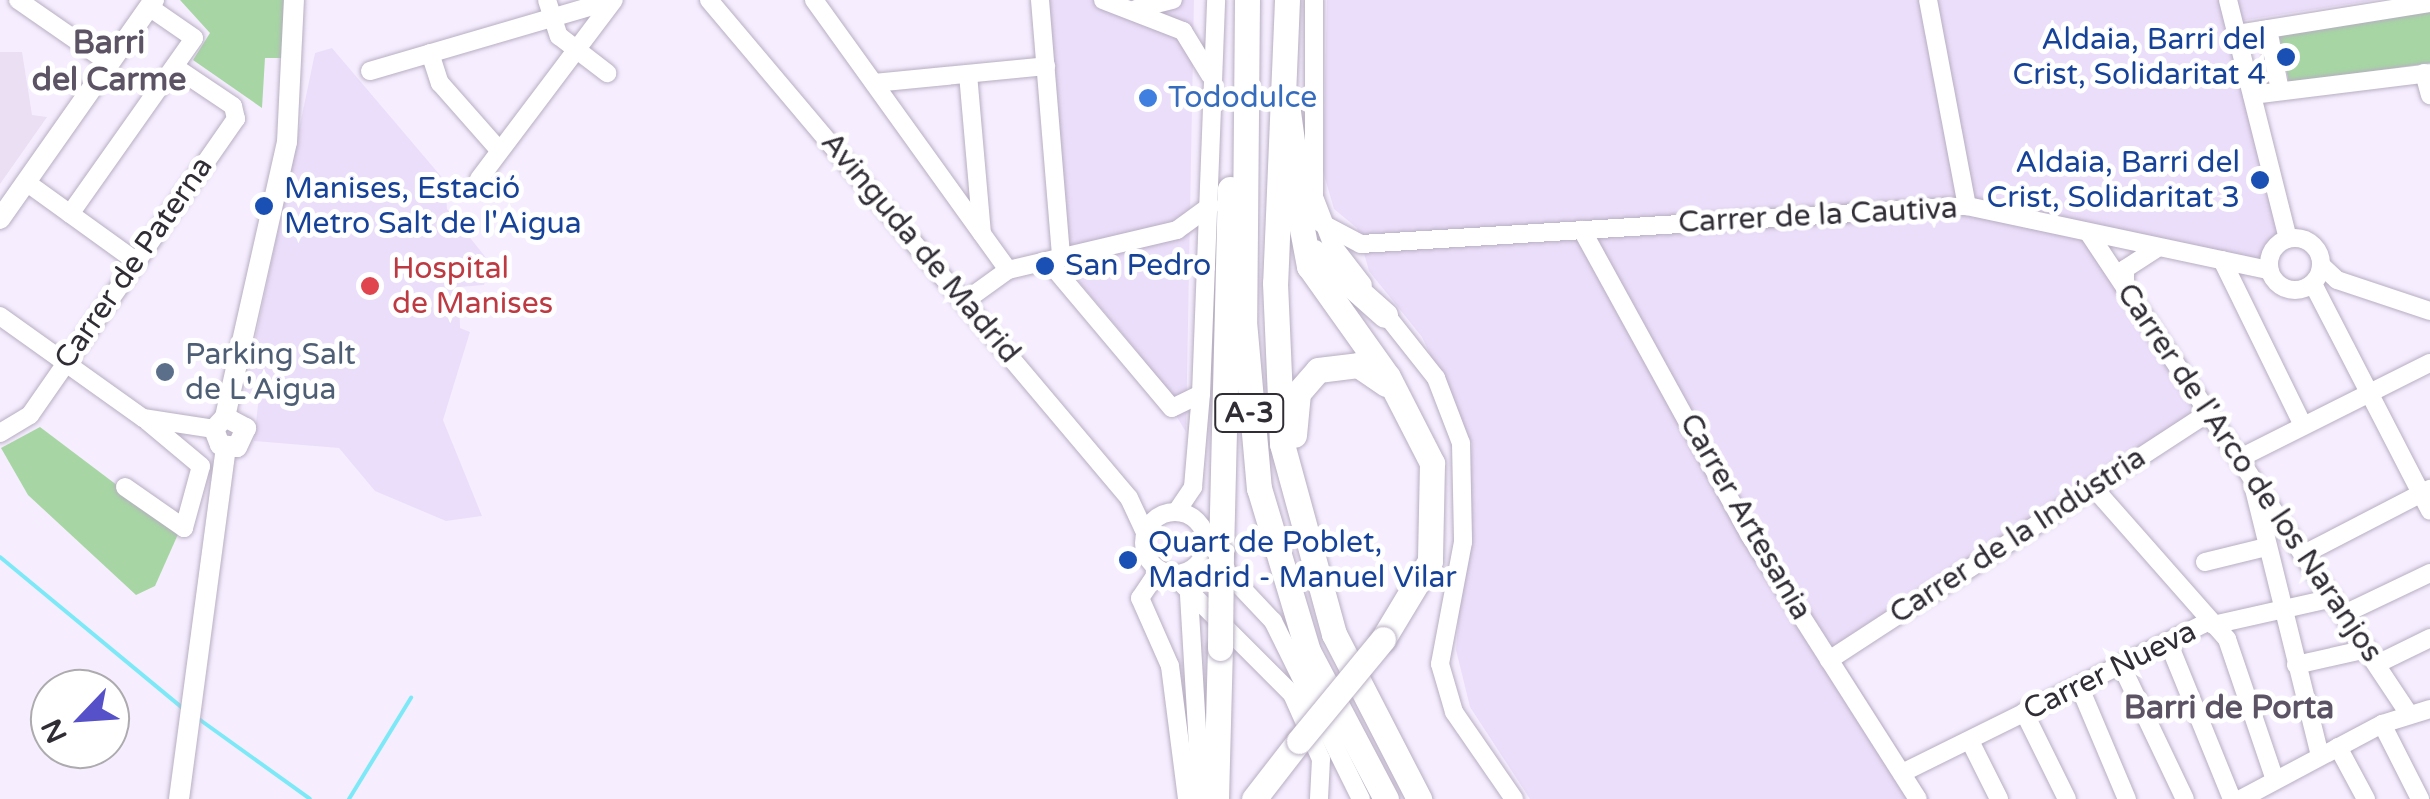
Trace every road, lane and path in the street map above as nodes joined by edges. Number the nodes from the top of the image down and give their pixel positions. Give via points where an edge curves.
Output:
1 (294, 0) edge
2 (613, 0) edge
3 (709, 0) edge
4 (814, 0) edge
5 (1040, 0) edge
6 (1173, 0) edge
7 (1216, 0) edge
8 (1245, 0) edge
9 (1287, 0) edge
10 (1314, 0) edge
11 (1928, 0) edge
12 (2228, 0) edge
13 (26, 2) edge
14 (2420, 2) edge
15 (151, 4) edge
16 (1111, 5) edge
17 (550, 9) edge
18 (2268, 29) junction
19 (2237, 34) junction
20 (576, 50) junction
21 (430, 53) junction
22 (109, 63) junction
23 (1046, 66) junction
24 (176, 67) junction
25 (370, 71) dead end
26 (608, 73) dead end
27 (2427, 73) edge
28 (968, 74) junction
29 (874, 83) junction
30 (1213, 83) junction
31 (2280, 91) junction
32 (1285, 94) junction
33 (2252, 95) junction
34 (2430, 96) edge
35 (1293, 121) junction
36 (499, 150) junction
37 (479, 179) dead end
38 (26, 182) junction
39 (1210, 206) junction
40 (1968, 206) junction
41 (70, 214) junction
42 (0, 219) edge
43 (1321, 223) junction
44 (1582, 230) junction
45 (2088, 232) junction
46 (982, 234) junction
47 (2288, 238) junction
48 (1361, 244) junction
49 (2159, 247) junction
50 (1054, 259) junction
51 (2222, 260) junction
52 (137, 262) junction
53 (1008, 270) junction
54 (2269, 270) junction
55 (2317, 275) junction
56 (1358, 280) junction
57 (2126, 289) junction
58 (966, 301) junction
59 (2430, 311) edge
60 (1385, 314) junction
61 (0, 316) edge
62 (64, 361) junction
63 (2430, 363) edge
64 (2369, 390) junction
65 (1396, 392) junction
66 (1201, 394) junction
67 (2208, 413) junction
68 (143, 418) junction
69 (220, 423) junction
70 (2303, 425) junction
71 (0, 433) edge
72 (226, 448) junction
73 (2240, 458) junction
74 (1290, 474) junction
75 (2250, 474) junction
76 (2093, 486) junction
77 (125, 487) dead end
78 (2426, 491) edge
79 (1129, 498) junction
80 (2430, 512) edge
81 (1169, 514) junction
82 (2282, 521) junction
83 (2262, 526) junction
84 (1145, 532) junction
85 (2266, 547) junction
86 (1213, 551) junction
87 (2304, 554) junction
88 (2205, 562) dead end
89 (1166, 573) junction
90 (2430, 573) edge
91 (1189, 594) junction
92 (2333, 598) junction
93 (2282, 610) junction
94 (2344, 614) junction
95 (2212, 623) junction
96 (2430, 638) edge
97 (2169, 644) junction
98 (2372, 656) junction
99 (1829, 660) junction
100 (2296, 665) junction
101 (2122, 668) junction
102 (2080, 688) junction
103 (2430, 709) edge
104 (2024, 712) junction
105 (2409, 714) junction
106 (2382, 724) junction
107 (1970, 741) junction
108 (2338, 747) junction
109 (1294, 748) junction
110 (2320, 756) junction
111 (1902, 773) junction
112 (2274, 788) edge
113 (180, 799) edge
114 (1187, 799) edge
115 (1200, 799) edge
116 (1216, 799) edge
117 (1254, 799) edge
118 (1262, 799) edge
119 (1319, 799) edge
120 (1361, 799) edge
121 (1386, 799) edge
122 (1420, 799) edge
123 (1514, 799) edge
124 (1918, 799) edge
125 (1999, 799) edge
126 (2067, 799) edge
127 (2127, 799) edge
128 (2185, 799) edge
129 (2232, 799) edge
130 (2241, 799) edge
131 (2366, 799) edge
132 (2420, 799) edge

1 - 69 main road via 287,142
2 - 17 street
2 - 20 street
3 - 58 street, Avinguda de Madrid
4 - 29 street
5 - 23 street
6 - 16 street
7 - 30 street
8 - 86 highway
8 - 121 highway, A-3 via 1244,321 1260,488 1308,650
9 - 32 highway, A-3
10 - 43 street via 1311,166
11 - 40 street
12 - 19 street
13 - 22 street
14 - 18 street
15 - 22 main road
15 - 24 street via 194,38
16 - 30 street via 1183,31
17 - 20 street
17 - 21 street
18 - 19 street
18 - 31 street
19 - 33 street
20 - 26 street
20 - 36 street
21 - 25 street
21 - 36 street via 440,83
22 - 38 main road
23 - 28 street
23 - 50 street
24 - 41 street
24 - 52 street, Carrer de Paterna via 236,112
27 - 31 street
27 - 34 street
28 - 29 street
28 - 46 street
29 - 46 street
30 - 39 street
31 - 33 street
32 - 35 highway
32 - 74 highway, A-3 via 1275,339
33 - 47 street
35 - 60 highway via 1315,254
35 - 65 highway via 1291,183 1310,266
36 - 37 street
38 - 41 street
38 - 42 main road
39 - 50 street via 1177,230
39 - 66 street
40 - 44 street, Carrer de la Cautiva
40 - 45 street, Carrer de la Cautiva
41 - 52 street
43 - 48 street
43 - 56 street
44 - 48 street, Carrer de la Cautiva
44 - 99 street, Carrer Artesania
45 - 49 street, Carrer de la Cautiva
45 - 57 street, Carrer de l'Arco de los Naranjos
46 - 53 street
47 - 54 street via 2272,250
47 - 55 street via 2312,244
48 - 56 street
49 - 51 street, Carrer de la Cautiva
49 - 57 street via 2126,269
50 - 53 street
50 - 66 street via 1172,408
51 - 54 street, Carrer de la Cautiva
51 - 70 street
52 - 62 street, Carrer de Paterna
53 - 58 street
54 - 55 street via 2287,289
55 - 59 street
55 - 64 street
56 - 60 street
57 - 67 street, Carrer de l'Arco de los Naranjos
58 - 79 street, Avinguda de Madrid
60 - 123 street via 1436,378 1460,443 1463,542 1440,664 1454,712
61 - 62 street
62 - 68 street
62 - 71 street, Carrer de Paterna via 30,415
63 - 64 street
64 - 70 street
64 - 78 street
65 - 74 highway via 1358,365 1318,370 1294,408
65 - 109 highway, bridge via 1432,462 1437,525 1424,578
66 - 81 street via 1193,487
67 - 73 street, Carrer de l'Arco de los Naranjos
67 - 76 street, Carrer de la Indústria
68 - 69 street
68 - 77 street via 201,466 184,528
69 - 72 main road
69 - 72 main road via 240,420 246,434
70 - 73 street
72 - 113 main road
73 - 75 street, Carrer de l'Arco de los Naranjos
74 - 122 highway, A-3 via 1340,648
75 - 82 street, Carrer de l'Arco de los Naranjos
75 - 83 street
76 - 95 street
76 - 99 street, Carrer de la Indústria
78 - 80 street
78 - 87 street
79 - 81 street, Avinguda de Madrid
79 - 84 street, Avinguda de Madrid
81 - 84 street
81 - 86 street via 1200,522
82 - 83 street
82 - 87 street, Carrer de l'Arco de los Naranjos
83 - 85 street
84 - 89 street via 1145,554
85 - 88 street
85 - 93 street
86 - 89 street
86 - 116 highway, bridge via 1220,648
86 - 120 street via 1272,621
87 - 92 street, Carrer de l'Arco de los Naranjos
89 - 91 street
89 - 114 street via 1140,598 1170,666
90 - 94 street
91 - 115 street
91 - 119 street via 1292,694 1320,758
92 - 93 street, Carrer Nueva
92 - 94 street, Carrer de l'Arco de los Naranjos
93 - 95 street, Carrer Nueva
93 - 100 street
94 - 98 street, Carrer de l'Arco de los Naranjos
95 - 97 street, Carrer Nueva
95 - 112 street via 2232,649
96 - 98 street
97 - 101 street, Carrer Nueva
97 - 129 street
98 - 100 street
98 - 105 street, Carrer de l'Arco de los Naranjos
99 - 111 street, Carrer Artesania
100 - 110 street
101 - 102 street, Carrer Nueva
101 - 128 street
102 - 104 street, Carrer Nueva
102 - 127 street
103 - 105 street
104 - 107 street, Carrer Nueva
104 - 126 street
105 - 106 street
106 - 108 street
106 - 132 street
107 - 111 street, Carrer Nueva
107 - 125 street
108 - 110 street
108 - 131 street
109 - 117 highway
109 - 118 highway
110 - 112 street
111 - 124 street, Carrer Artesania
112 - 130 street

